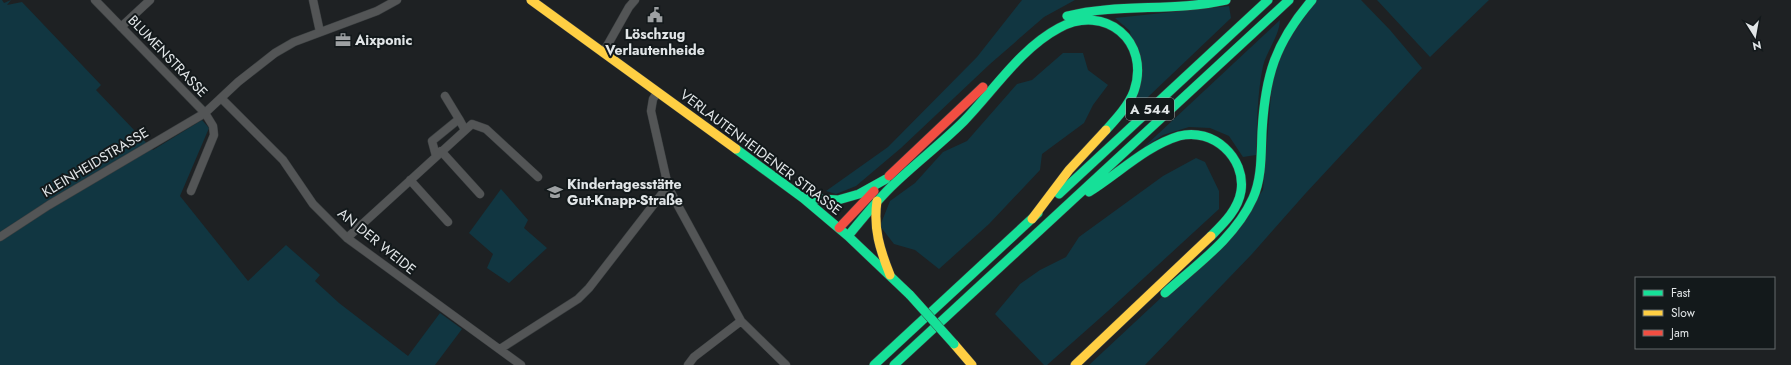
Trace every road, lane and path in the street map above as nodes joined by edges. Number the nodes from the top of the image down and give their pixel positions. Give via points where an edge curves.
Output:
1 (95, 0) edge
2 (150, 0) edge
3 (321, 0) edge
4 (397, 0) edge
5 (531, 0) edge
6 (634, 0) edge
7 (1226, 0) edge
8 (1268, 0) edge
9 (1289, 0) edge
10 (1312, 0) edge
11 (314, 3) edge
12 (121, 27) junction
13 (320, 32) junction
14 (603, 53) junction
15 (657, 93) junction
16 (445, 96) dead end
17 (221, 98) junction
18 (205, 113) junction
19 (459, 119) junction
20 (465, 130) junction
21 (438, 154) junction
22 (538, 176) dead end
23 (886, 179) junction
24 (410, 180) junction
25 (668, 186) junction
26 (191, 191) dead end
27 (480, 194) dead end
28 (803, 198) junction
29 (877, 200) junction
30 (1070, 203) junction
31 (1032, 219) junction
32 (448, 222) dead end
33 (839, 228) junction
34 (848, 236) junction
35 (0, 237) edge
36 (348, 238) junction
37 (890, 275) junction
38 (741, 321) junction
39 (500, 350) junction
40 (521, 365) edge
41 (688, 365) edge
42 (786, 365) edge
43 (874, 365) edge
44 (894, 365) edge
45 (972, 365) edge
46 (1075, 365) edge
47 (1086, 365) edge

1 - 12 street, BLUMENSTRASSE
2 - 12 street
3 - 11 street
4 - 13 street, KLEINHEIDSTRASSE via 377,11
5 - 14 main road, VERLAUTENHEIDENER STRASSE
6 - 14 street
7 - 23 main road via 1192,6 1113,4 1091,8 1063,18 1044,30
8 - 31 main road, A 544
9 - 30 main road, A 544
10 - 47 main road via 1284,38 1269,73 1265,91 1260,174 1249,206 1226,236
11 - 13 street
12 - 18 street, BLUMENSTRASSE
13 - 17 street, KLEINHEIDSTRASSE via 275,53
14 - 15 main road, VERLAUTENHEIDENER STRASSE
15 - 25 street via 651,111
15 - 28 main road, VERLAUTENHEIDENER STRASSE
16 - 19 street
17 - 18 street, KLEINHEIDSTRASSE
17 - 36 street, AN DER WEIDE via 283,160 313,204
18 - 26 street via 213,126 214,135
18 - 35 street, KLEINHEIDSTRASSE via 49,205
19 - 20 street
19 - 21 street via 432,141
20 - 21 street
20 - 22 street via 472,124 486,129
21 - 24 street
21 - 27 street
23 - 28 main road via 859,194 838,200
23 - 33 main road
24 - 32 street
24 - 36 street
25 - 38 street
25 - 39 street via 578,299
28 - 33 main road, VERLAUTENHEIDENER STRASSE
29 - 31 main road via 964,120 1016,63 1040,41 1071,22 1094,19 1109,22 1126,35 1135,51 1138,70 1133,93 1125,107 1068,171
29 - 34 main road
29 - 37 main road via 875,232
30 - 44 main road, A 544
30 - 46 main road via 1108,182 1157,146 1190,134 1211,138 1220,143 1232,155 1240,170 1241,192 1225,221
31 - 43 main road, A 544
33 - 34 main road, VERLAUTENHEIDENER STRASSE
34 - 37 main road, VERLAUTENHEIDENER STRASSE
36 - 39 street, AN DER WEIDE
37 - 45 main road, VERLAUTENHEIDENER STRASSE, bridge
38 - 41 street via 694,357
38 - 42 street
39 - 40 street, AN DER WEIDE

